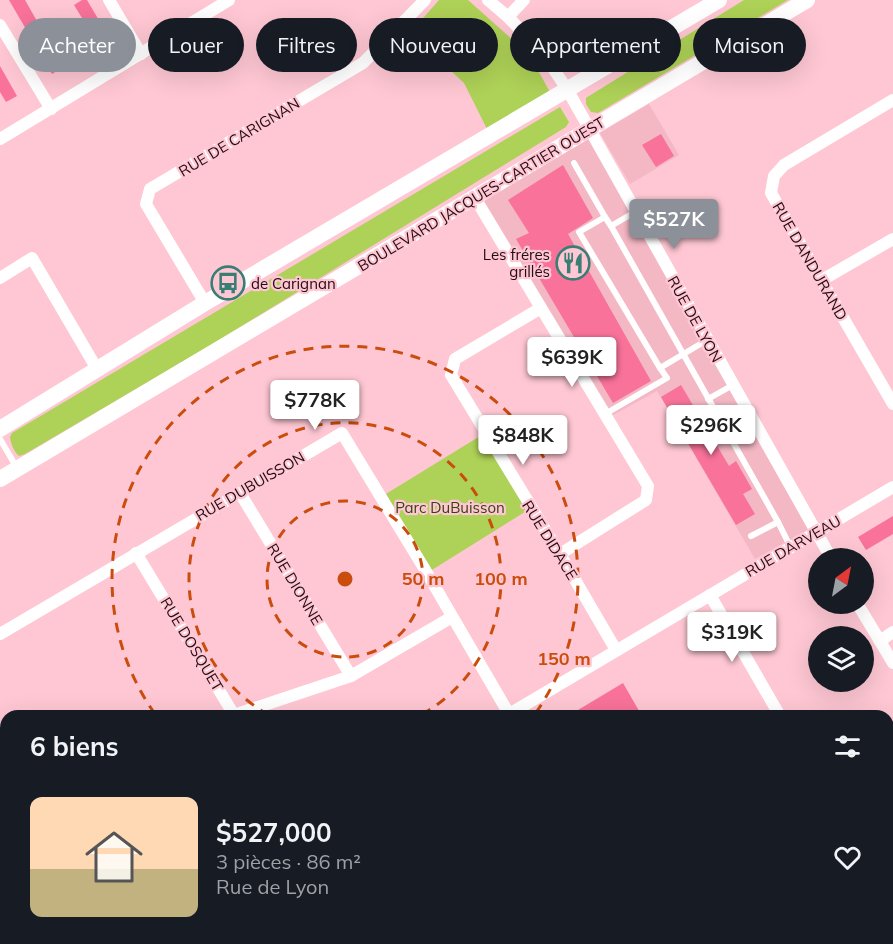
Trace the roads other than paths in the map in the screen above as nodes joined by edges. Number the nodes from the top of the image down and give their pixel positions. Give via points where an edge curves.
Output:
1 (109, 0) edge
2 (229, 0) edge
3 (425, 0) edge
4 (489, 0) edge
5 (524, 0) edge
6 (719, 0) edge
7 (807, 0) edge
8 (508, 17) junction
9 (0, 25) edge
10 (141, 54) junction
11 (567, 89) junction
12 (893, 100) edge
13 (51, 109) junction
14 (589, 130) junction
15 (0, 139) edge
16 (574, 163) dead end
17 (475, 198) junction
18 (635, 212) junction
19 (605, 217) junction
20 (611, 226) junction
21 (893, 239) edge
22 (0, 278) edge
23 (822, 280) junction
24 (205, 303) junction
25 (541, 308) junction
26 (707, 340) junction
27 (682, 355) junction
28 (660, 368) junction
29 (97, 369) junction
30 (733, 385) junction
31 (708, 399) junction
32 (893, 404) edge
33 (605, 414) junction
34 (0, 429) edge
35 (0, 439) edge
36 (18, 468) junction
37 (0, 478) edge
38 (893, 487) edge
39 (240, 492) junction
40 (778, 522) junction
41 (816, 533) junction
42 (751, 536) dead end
43 (791, 548) junction
44 (825, 548) edge
45 (136, 553) junction
46 (560, 554) junction
47 (710, 595) junction
48 (864, 614) edge
49 (452, 617) junction
50 (893, 632) edge
51 (0, 634) edge
52 (880, 640) junction
53 (616, 650) junction
54 (893, 663) edge
55 (351, 676) junction
56 (231, 710) edge
57 (249, 710) edge
58 (505, 710) edge
59 (516, 710) edge
60 (777, 710) edge

1 - 10 street
2 - 10 street
3 - 24 street, RUE DE CARIGNAN via 363,63 150,189 146,204
4 - 8 street, RUE DE LYON
5 - 8 street
6 - 11 main road
7 - 14 main road, BOULEVARD JACQUES-CARTIER OUEST
8 - 11 street, RUE DE LYON via 544,55
9 - 13 street
10 - 13 street
11 - 14 street, RUE DE LYON
11 - 24 main road
12 - 23 street, RUE DANDURAND via 784,165 774,176 771,193
13 - 15 street
14 - 17 main road, BOULEVARD JACQUES-CARTIER OUEST
14 - 18 street, RUE DE LYON
16 - 19 lane
17 - 25 street
17 - 36 main road, BOULEVARD JACQUES-CARTIER OUEST
18 - 20 lane
18 - 26 street, RUE DE LYON
19 - 20 lane
19 - 28 lane via 579,232
20 - 27 lane
21 - 23 street
22 - 29 street via 32,258
23 - 32 street, RUE DANDURAND
24 - 29 main road
25 - 33 street
25 - 46 street, RUE DIDACE via 455,359 451,375
26 - 27 lane
26 - 30 street, RUE DE LYON
27 - 28 lane
27 - 31 lane
28 - 33 lane via 667,378
29 - 34 main road
30 - 31 lane
30 - 41 street, RUE DE LYON
31 - 40 lane
33 - 46 street via 648,486 646,500
35 - 36 lane
36 - 37 main road, BOULEVARD JACQUES-CARTIER OUEST
38 - 41 street, RUE DARVEAU
39 - 45 street, RUE DUBUISSON
39 - 49 street, RUE DUBUISSON via 342,432
39 - 55 street, RUE DIONNE
40 - 42 lane
40 - 43 lane
41 - 43 street, RUE DARVEAU
41 - 44 street, RUE DE LYON
43 - 47 street, RUE DARVEAU
45 - 51 street, RUE DUBUISSON
45 - 56 street, RUE DOSQUET
46 - 53 street, RUE DIDACE
47 - 53 street, RUE DARVEAU
47 - 60 street
48 - 52 street
49 - 55 street, RUE DOSQUET
49 - 58 street, RUE DUBUISSON
50 - 52 street
52 - 54 street
53 - 59 street, RUE DARVEAU
55 - 57 street, RUE DOSQUET

